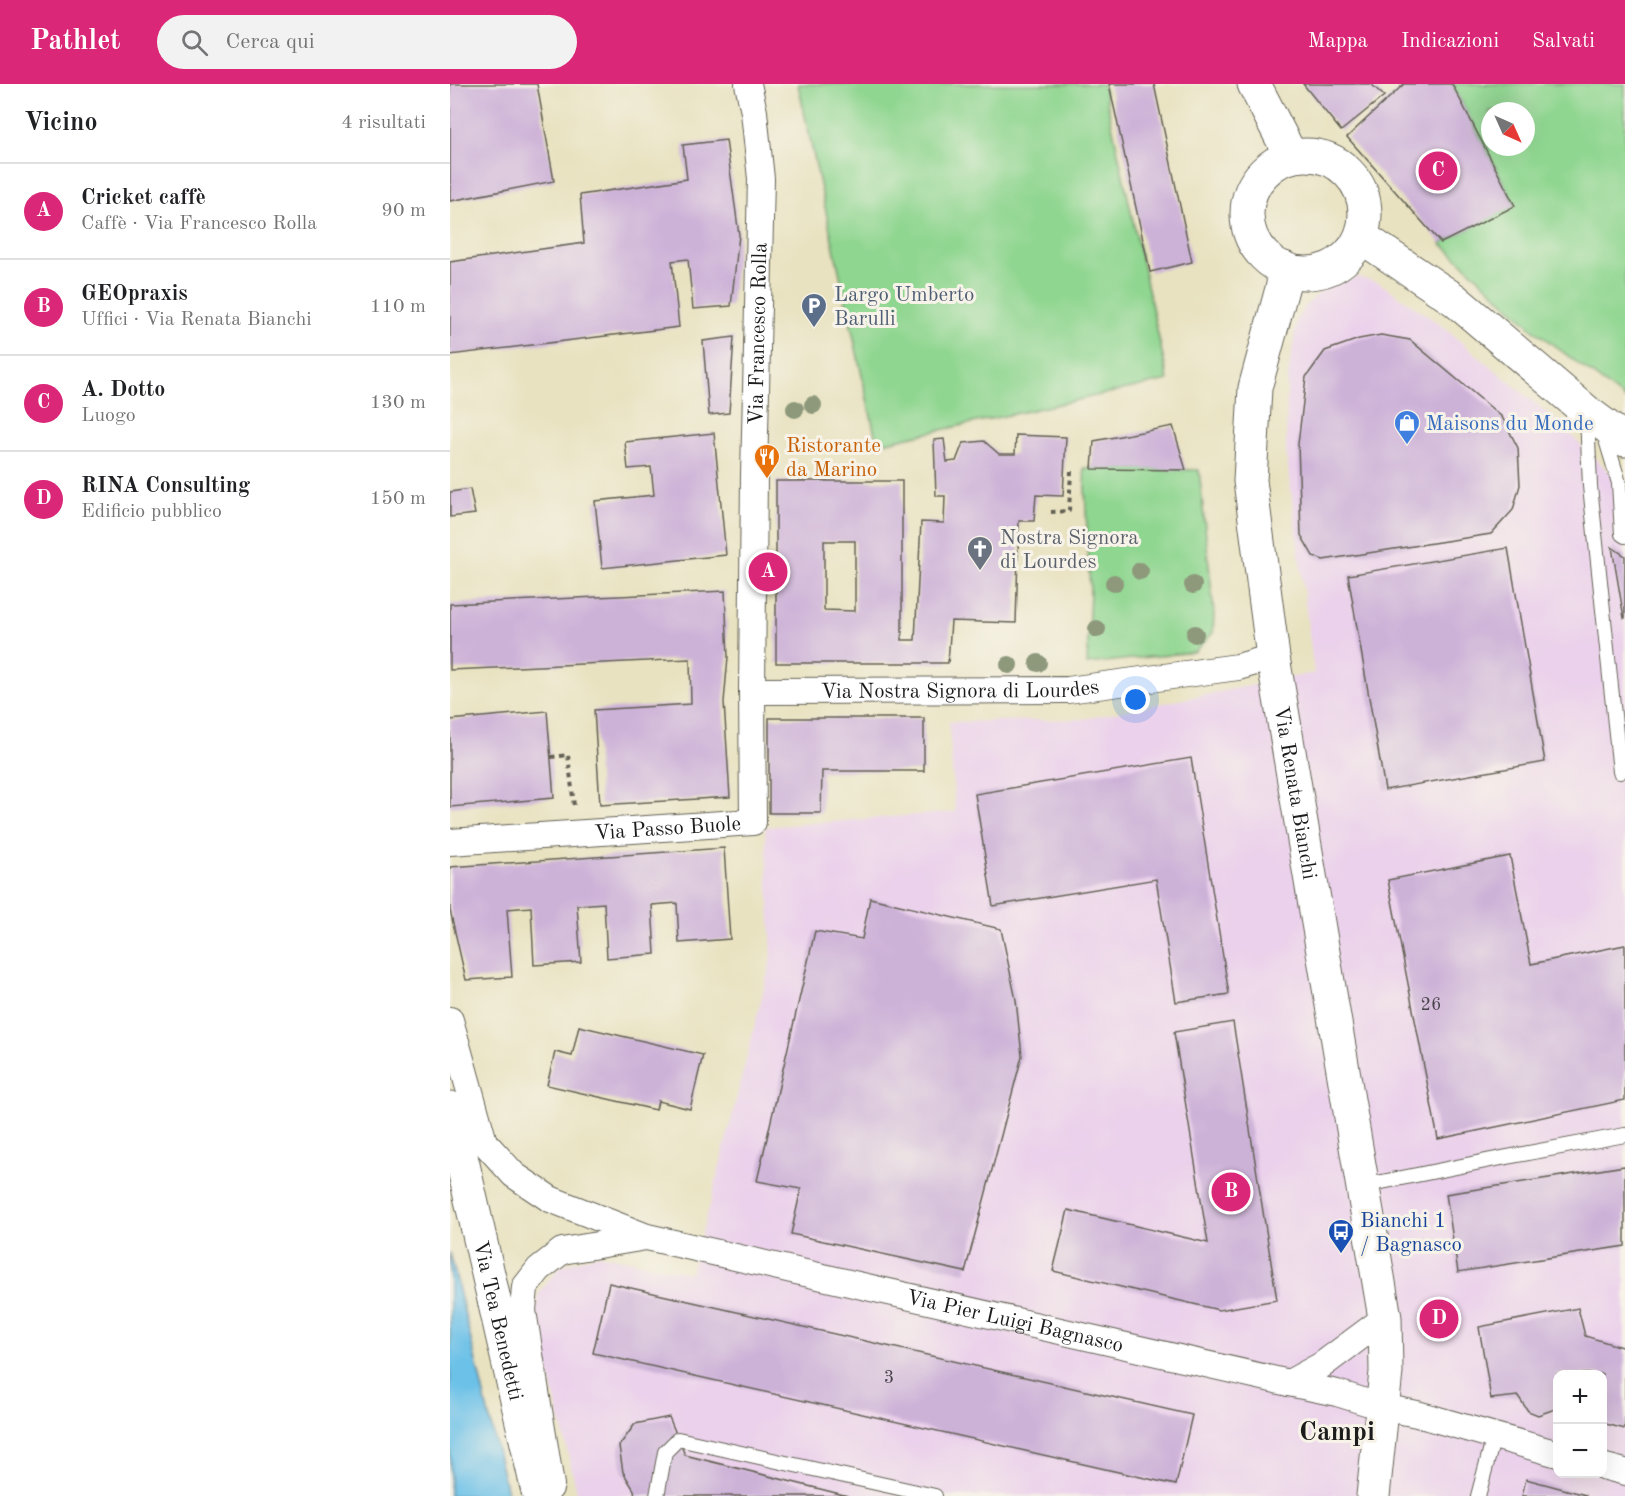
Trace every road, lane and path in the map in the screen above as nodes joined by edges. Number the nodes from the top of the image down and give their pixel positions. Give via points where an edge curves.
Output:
1 (748, 84) edge
2 (1254, 84) edge
3 (1292, 156) junction
4 (1360, 238) junction
5 (1284, 268) junction
6 (1604, 425) edge
7 (1071, 471) dead end
8 (1051, 512) dead end
9 (1625, 536) edge
10 (1272, 657) junction
11 (752, 691) junction
12 (551, 757) dead end
13 (1620, 772) dead end
14 (577, 834) junction
15 (450, 842) edge
16 (450, 1020) edge
17 (450, 1108) edge
18 (1625, 1135) edge
19 (1362, 1186) junction
20 (647, 1237) junction
21 (1385, 1318) junction
22 (1289, 1383) junction
23 (1382, 1407) junction
24 (1494, 1436) junction
25 (1553, 1453) edge
26 (1607, 1467) edge
27 (1625, 1472) edge
28 (539, 1496) edge
29 (546, 1496) edge
30 (657, 1496) edge
31 (935, 1496) edge
32 (1373, 1496) edge
33 (1478, 1496) edge

1 - 11 street, Via Francesco Rolla via 761,179
2 - 3 street
3 - 4 street via 1314,154 1335,161 1352,176 1363,195 1366,217
3 - 5 street via 1272,165 1258,180 1249,199 1247,220 1253,240 1266,257
4 - 5 street via 1336,265 1301,273
4 - 6 street via 1455,300
5 - 10 street, Via Renata Bianchi via 1283,285 1255,388 1250,481
6 - 9 lane via 1619,483
6 - 13 lane via 1590,486
7 - 8 path via 1069,511
10 - 11 street, Via Nostra Signora di Lourdes via 1238,667 1068,690
10 - 19 street, Via Renata Bianchi
11 - 14 street, Via Passo Buole via 753,822
12 - 14 path via 568,755
14 - 15 street, Via Passo Buole
16 - 20 street, Via Pier Luigi Bagnasco via 484,1142 514,1176 549,1199
17 - 28 street, Via Tea Benedetti
18 - 19 lane
19 - 21 street, Via Renata Bianchi
20 - 22 street, Via Pier Luigi Bagnasco
20 - 29 street, Via Pier Luigi Bagnasco via 562,1251 539,1269 525,1287 523,1311 551,1485
21 - 22 street via 1322,1365
21 - 23 street, Via Renata Bianchi
22 - 23 street, Via Pier Luigi Bagnasco
23 - 24 street, Via Pier Luigi Bagnasco
23 - 32 street, Via Renata Bianchi
24 - 25 street, Via Pier Luigi Bagnasco
24 - 33 lane
26 - 27 street
30 - 31 lane via 665,1452 678,1439

